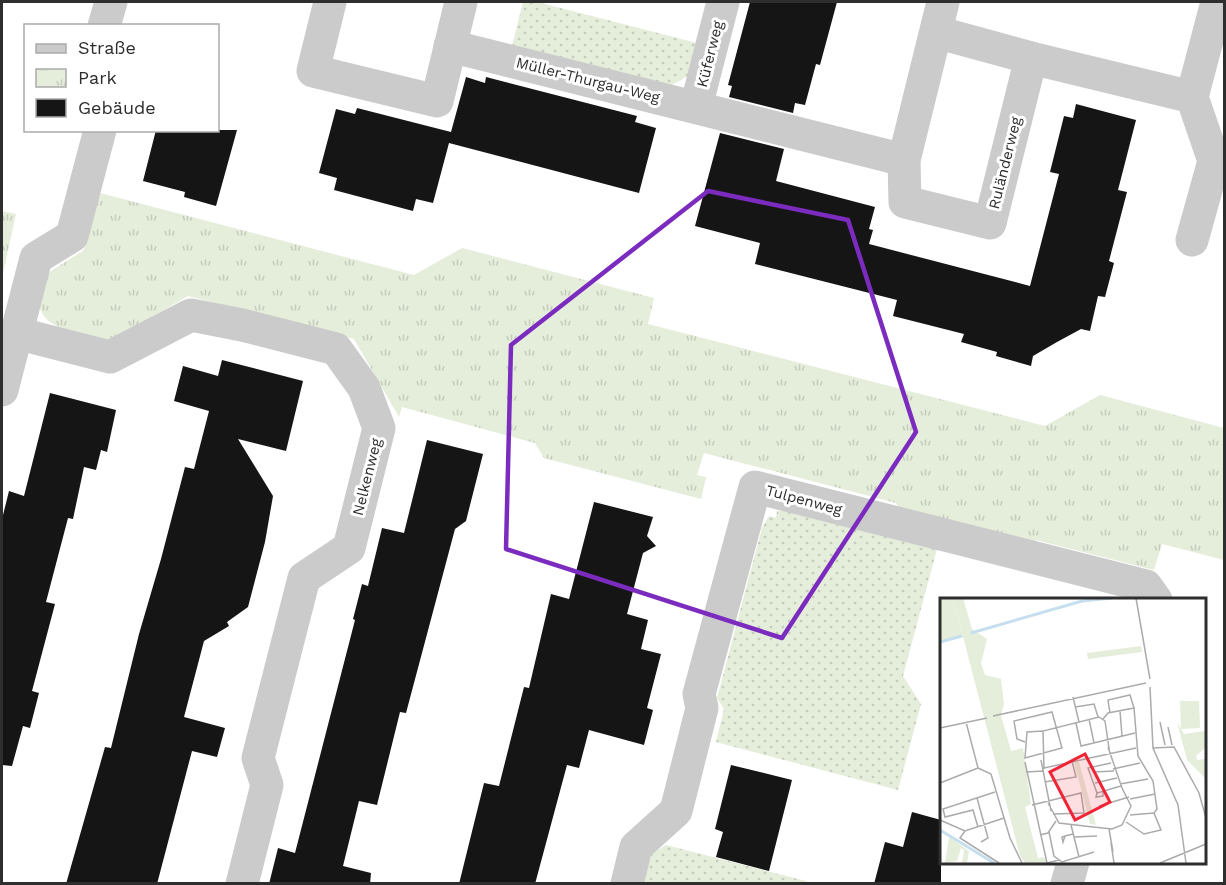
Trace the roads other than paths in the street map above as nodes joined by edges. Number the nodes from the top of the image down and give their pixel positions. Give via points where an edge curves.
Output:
1 (111, 2) edge
2 (330, 2) edge
3 (462, 2) edge
4 (723, 2) edge
5 (1217, 2) edge
6 (940, 17) edge
7 (105, 24) edge
8 (450, 46) junction
9 (1031, 58) junction
10 (1192, 97) junction
11 (696, 107) junction
12 (99, 132) edge
13 (904, 160) junction
14 (1192, 240) dead end
15 (16, 333) junction
16 (2, 390) edge
17 (1155, 598) edge
18 (1072, 864) edge
19 (242, 884) edge
20 (627, 884) edge
21 (1067, 884) edge

1 - 7 street
2 - 8 street via 313,71 437,101
3 - 8 street
4 - 11 street, Küferweg
5 - 10 street
6 - 9 street, Ruländerweg
6 - 13 street, Ruländerweg
8 - 11 street, Müller-Thurgau-Weg
9 - 10 street, Ruländerweg
9 - 13 street, Ruländerweg via 990,223 905,202
10 - 14 street via 1214,161
11 - 13 street, Müller-Thurgau-Weg
12 - 15 street via 72,236 36,258
15 - 16 street
15 - 19 street, Nelkenweg via 110,357 191,315 336,349 364,388 379,428 349,548 304,578 258,758 267,785
17 - 20 street, Tulpenweg via 1146,586 755,487 699,694 702,708 676,811 636,847
18 - 21 street

